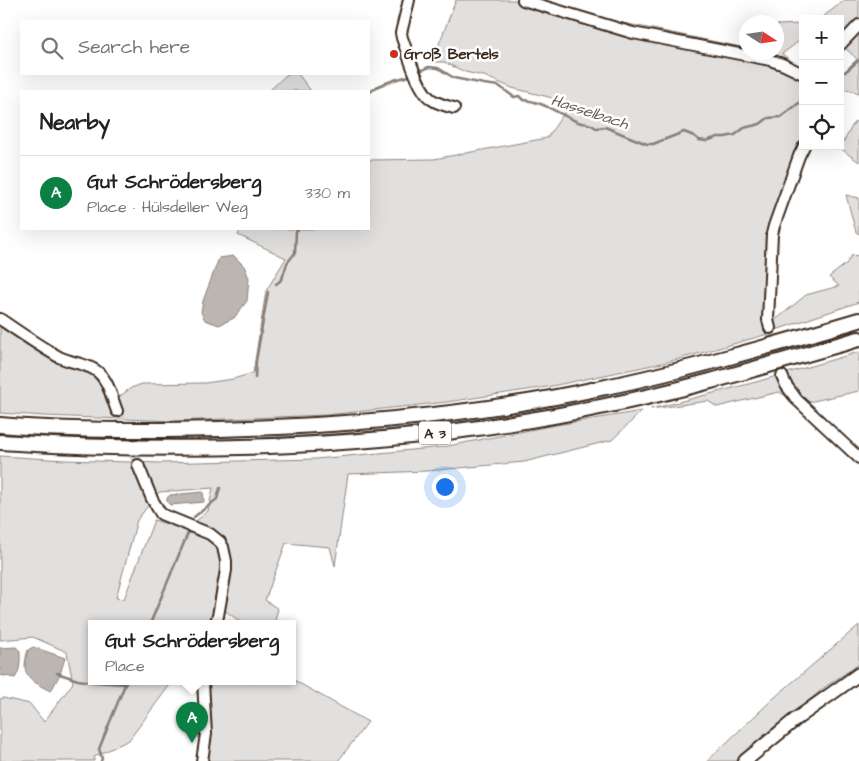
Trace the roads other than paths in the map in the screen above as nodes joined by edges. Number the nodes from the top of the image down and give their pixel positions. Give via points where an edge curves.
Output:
1 (409, 0) edge
2 (523, 0) edge
3 (859, 24) edge
4 (844, 40) edge
5 (799, 72) edge
6 (454, 108) dead end
7 (802, 150) edge
8 (0, 318) edge
9 (859, 320) edge
10 (770, 328) tunnel mouth
11 (859, 339) edge
12 (782, 376) tunnel mouth
13 (117, 411) tunnel mouth
14 (0, 425) edge
15 (0, 442) edge
16 (859, 458) edge
17 (138, 465) tunnel mouth
18 (216, 620) edge
19 (859, 674) edge
20 (203, 685) edge
21 (202, 761) edge
22 (745, 761) edge

1 - 6 street via 401,33 416,75 425,94
2 - 5 street via 633,33 770,60
3 - 4 street
7 - 10 street via 772,234
8 - 13 street via 60,357 95,369 106,382
9 - 14 highway, A 3 via 601,388 468,411 331,425 182,431
11 - 15 highway, A 3 via 688,388 538,419 418,435 274,447 119,448
12 - 16 street via 796,400
17 - 18 street via 161,514 210,534 223,547 226,570
19 - 22 main road
20 - 21 street via 206,734

